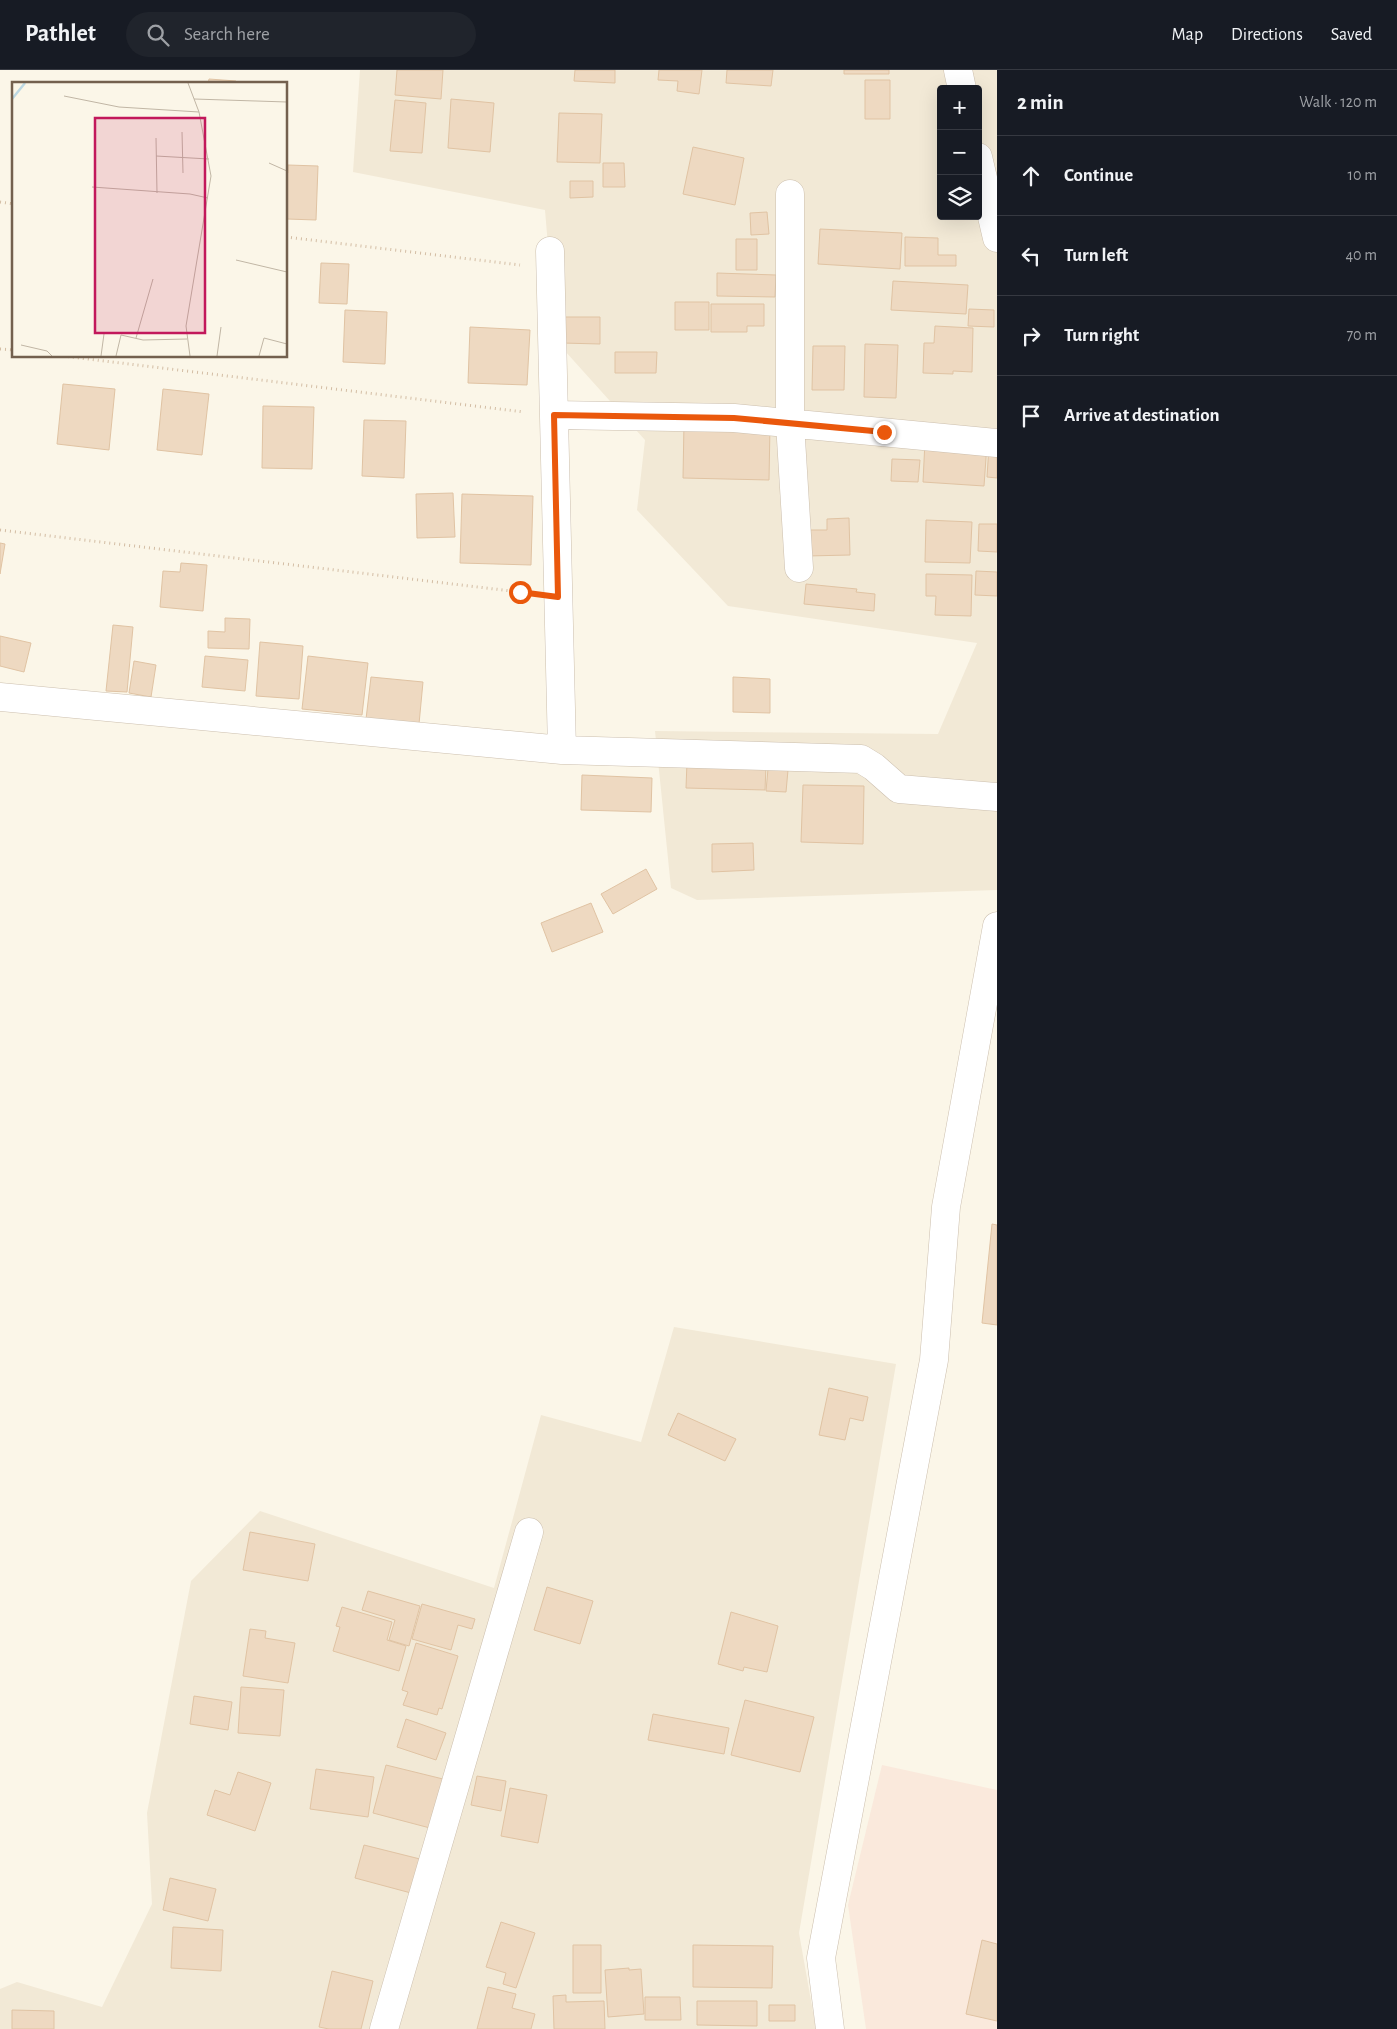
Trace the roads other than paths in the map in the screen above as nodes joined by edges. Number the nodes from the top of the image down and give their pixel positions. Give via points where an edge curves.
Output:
1 (958, 70) edge
2 (961, 85) edge
3 (982, 174) edge
4 (790, 194) dead end
5 (997, 238) edge
6 (550, 260) road end
7 (554, 415) junction
8 (790, 423) junction
9 (997, 443) edge
10 (799, 568) dead end
11 (0, 697) edge
12 (562, 750) junction
13 (997, 798) edge
14 (997, 926) edge
15 (529, 1532) dead end
16 (384, 2029) edge
17 (830, 2029) edge

1 - 2 street
3 - 5 street
4 - 8 street
6 - 7 street
7 - 8 street via 734,418
7 - 12 street
8 - 9 street
8 - 10 street
11 - 12 street
12 - 13 street via 860,759 899,788
14 - 17 street via 946,1206 934,1360 821,1958
15 - 16 street

